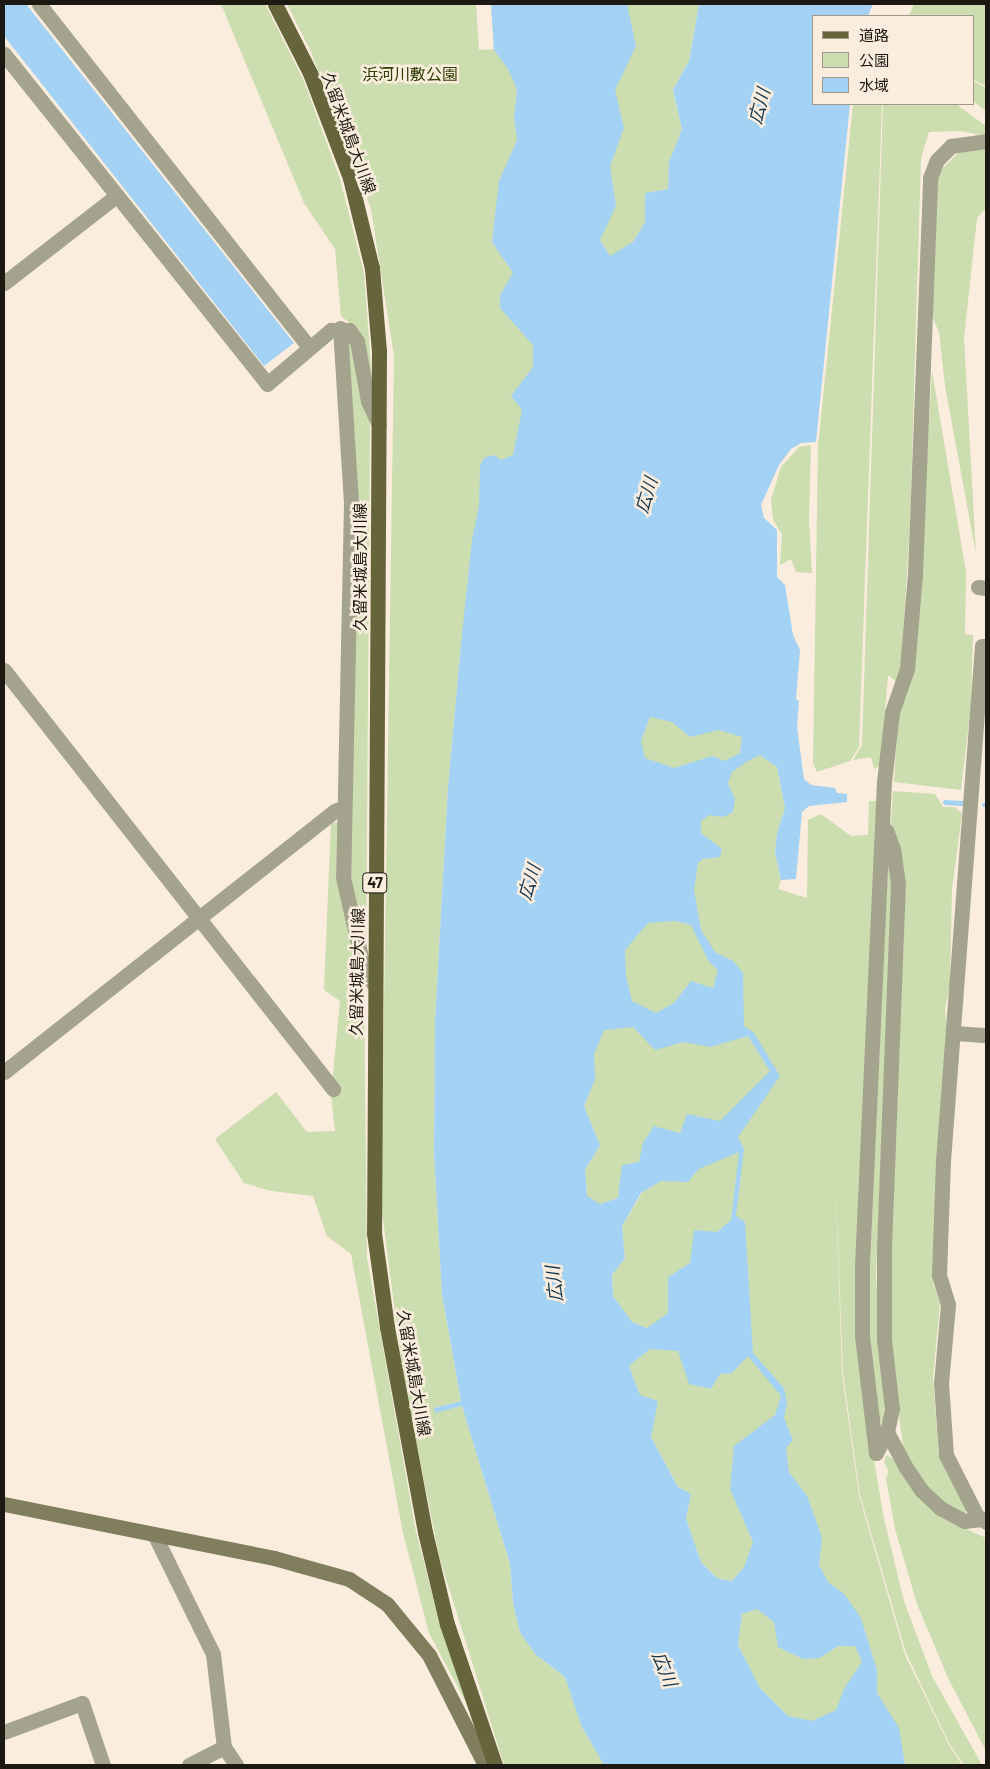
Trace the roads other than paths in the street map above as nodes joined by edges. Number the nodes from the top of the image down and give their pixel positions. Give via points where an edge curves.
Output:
1 (39, 4) edge
2 (275, 4) edge
3 (4, 54) edge
4 (986, 141) edge
5 (115, 197) junction
6 (4, 283) edge
7 (340, 328) junction
8 (309, 347) junction
9 (379, 425) junction
10 (986, 646) edge
11 (4, 670) edge
12 (344, 807) junction
13 (884, 827) junction
14 (199, 918) junction
15 (374, 985) junction
16 (955, 1033) junction
17 (986, 1035) edge
18 (4, 1072) edge
19 (333, 1089) dead end
20 (887, 1432) junction
21 (4, 1504) edge
22 (984, 1520) edge
23 (155, 1536) junction
24 (4, 1732) edge
25 (224, 1747) junction
26 (103, 1765) edge
27 (189, 1765) edge
28 (236, 1765) edge
29 (485, 1765) edge
30 (495, 1765) edge

1 - 8 street
2 - 9 main road, 久留米城島大川線 / 47 via 310,73 347,169 368,250 379,351
3 - 5 street
4 - 13 street via 951,146 937,160 930,178 915,574 907,669 892,712 884,782
5 - 6 street
5 - 8 street via 267,384
7 - 8 street via 331,330
7 - 9 street via 349,330 358,341 368,401
7 - 12 street via 351,504
9 - 15 main road, 久留米城島大川線 / 47
10 - 16 street via 982,646
11 - 14 street
12 - 14 street
12 - 15 street via 343,877 364,970
13 - 20 street via 893,849 898,884 884,1247 884,1340 892,1409
13 - 20 street via 862,1266 862,1336 876,1453
14 - 18 street
14 - 19 street
15 - 30 main road, 久留米城島大川線 / 47 via 374,1233 387,1326 425,1532 446,1624
16 - 17 street
16 - 22 street via 943,1161 939,1276 948,1305 941,1383 946,1455 976,1516
20 - 22 street via 922,1491 940,1508 964,1521
21 - 23 street
23 - 25 street via 213,1654
23 - 29 street via 274,1558 349,1579 387,1604 429,1654
24 - 26 street via 82,1703
25 - 27 street
25 - 28 street

